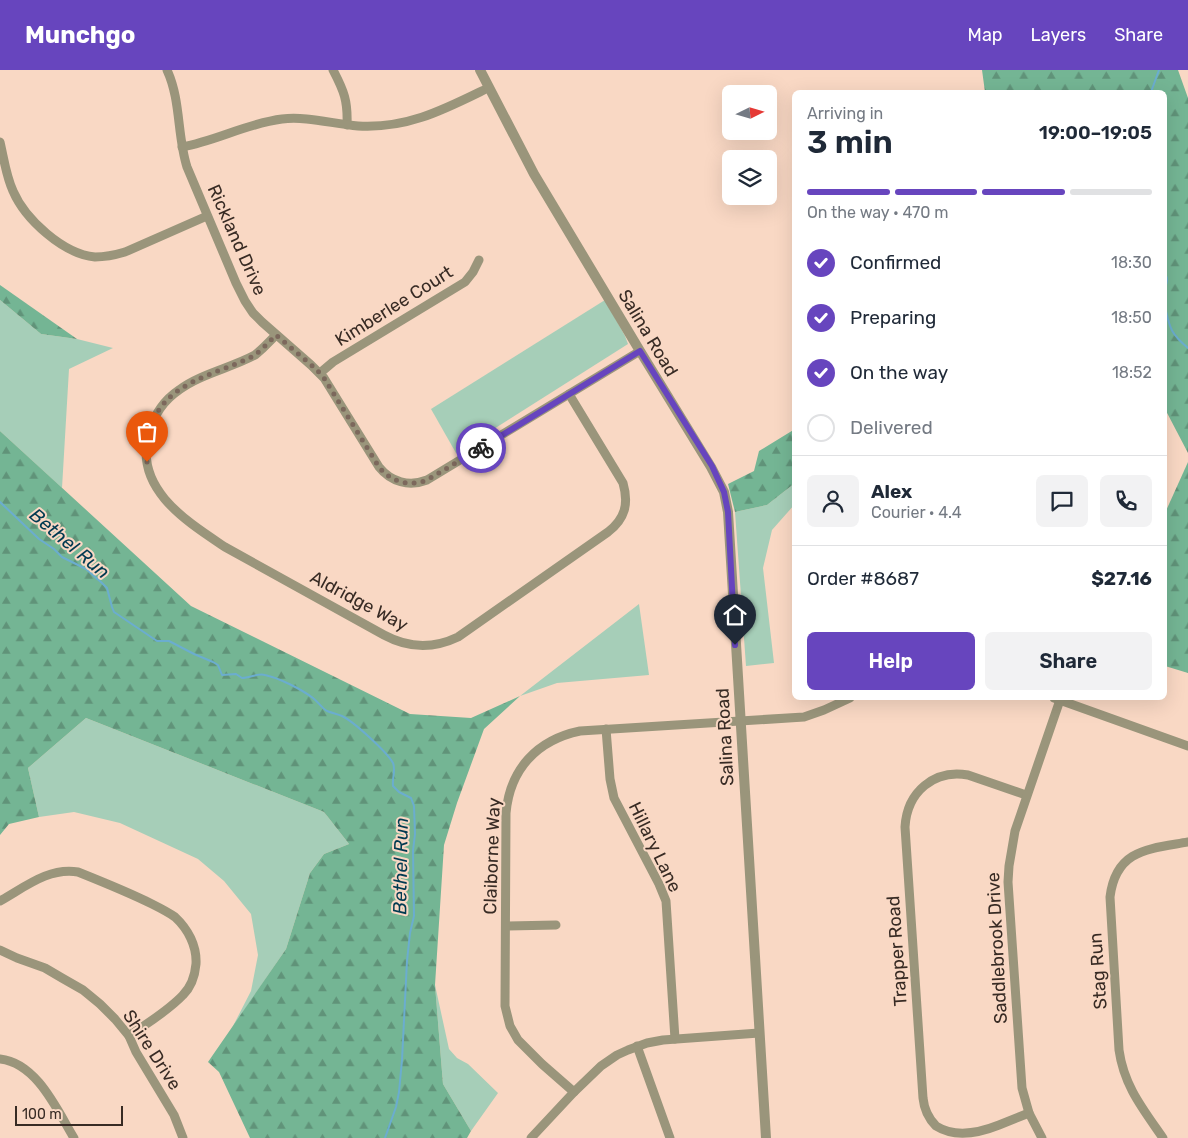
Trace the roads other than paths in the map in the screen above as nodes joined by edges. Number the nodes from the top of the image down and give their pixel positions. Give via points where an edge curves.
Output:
1 (167, 70) edge
2 (333, 70) edge
3 (480, 70) edge
4 (488, 88) junction
5 (347, 125) junction
6 (0, 142) edge
7 (182, 147) junction
8 (207, 216) junction
9 (479, 260) dead end
10 (276, 335) junction
11 (640, 351) junction
12 (320, 373) junction
13 (569, 394) junction
14 (842, 700) edge
15 (1057, 700) edge
16 (1060, 700) edge
17 (740, 721) junction
18 (606, 729) junction
19 (1188, 746) edge
20 (1026, 795) junction
21 (1188, 842) edge
22 (0, 901) edge
23 (556, 925) dead end
24 (506, 926) junction
25 (0, 950) edge
26 (759, 1033) junction
27 (129, 1036) junction
28 (675, 1039) junction
29 (637, 1046) junction
30 (0, 1059) edge
31 (574, 1092) junction
32 (1029, 1113) junction
33 (74, 1138) edge
34 (183, 1138) edge
35 (531, 1138) edge
36 (670, 1138) edge
37 (766, 1138) edge
38 (1042, 1138) edge
39 (1163, 1138) edge

1 - 7 street, Rickland Drive via 174,87
2 - 5 street via 346,98
3 - 4 street, Salina Road
4 - 5 street via 418,119 384,125
4 - 11 street, Salina Road via 534,174
5 - 7 street via 302,119 277,120
6 - 8 street via 10,184 20,203 37,224 74,252 93,256 125,252
7 - 8 street, Rickland Drive via 188,171
8 - 10 street, Rickland Drive via 245,301 257,318
9 - 12 street, Kimberlee Court via 465,282
10 - 12 street, Rickland Drive
10 - 13 street, Aldridge Way via 255,355 187,384 164,404 153,421 146,444 153,482 173,508 225,547 384,635 409,645 435,645 458,637 608,532 622,518 626,499 623,483
11 - 13 street, Rickland Drive
11 - 17 street, Salina Road via 712,466 724,492 728,512
12 - 13 street, Rickland Drive via 379,467 393,479 410,484 427,480
14 - 17 street, Claiborne Way via 804,717
15 - 20 street, Saddlebrook Drive
16 - 19 street
17 - 18 street, Claiborne Way
17 - 26 street, Salina Road
18 - 24 street, Claiborne Way via 580,731 555,739 532,755 518,771 509,791 506,812
18 - 28 street, Hillary Lane via 614,798 666,901
20 - 32 street, Saddlebrook Drive via 1015,831 1008,882 1021,1079
20 - 32 street, Trapper Road via 968,775 947,775 932,780 919,791 909,807 905,827 923,1098 928,1114 944,1132 964,1136
21 - 39 street, Stag Run via 1145,850 1132,856 1113,879 1110,897 1122,1067 1133,1093
22 - 27 street via 45,876 72,871 141,898 183,926 195,948 195,972 191,984 173,1004
23 - 24 street
24 - 31 street, Claiborne Way via 505,1001 510,1026 524,1046
25 - 27 street, Shire Drive via 45,968 83,990
26 - 28 street
26 - 37 street, Salina Road
27 - 34 street, Shire Drive via 174,1115
28 - 29 street
29 - 31 street via 609,1060
29 - 36 street
30 - 33 street via 28,1072 40,1084
31 - 35 street
32 - 38 street, Saddlebrook Drive

